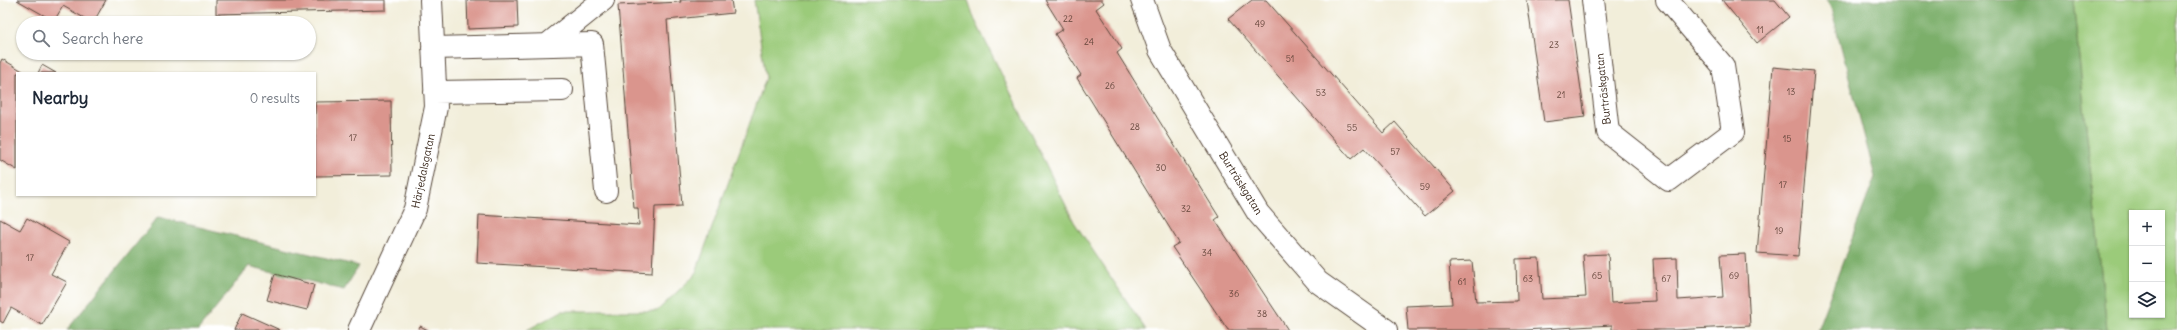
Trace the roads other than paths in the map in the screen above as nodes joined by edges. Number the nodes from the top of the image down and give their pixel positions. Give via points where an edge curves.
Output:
1 (431, 0) edge
2 (603, 0) edge
3 (1142, 0) edge
4 (1593, 0) edge
5 (1668, 0) edge
6 (546, 45) junction
7 (434, 48) junction
8 (562, 90) dead end
9 (435, 92) junction
10 (606, 191) dead end
11 (359, 330) edge
12 (1386, 330) edge

1 - 7 street, Härjedalsgatan
2 - 6 street
3 - 12 street, Burträskgatan via 1160,50 1258,213 1318,282
4 - 5 street, Burträskgatan via 1608,132 1669,180 1733,132 1723,66
6 - 7 street
6 - 10 street via 592,44
7 - 9 street, Härjedalsgatan
8 - 9 street
9 - 11 street, Härjedalsgatan via 436,107 415,209

